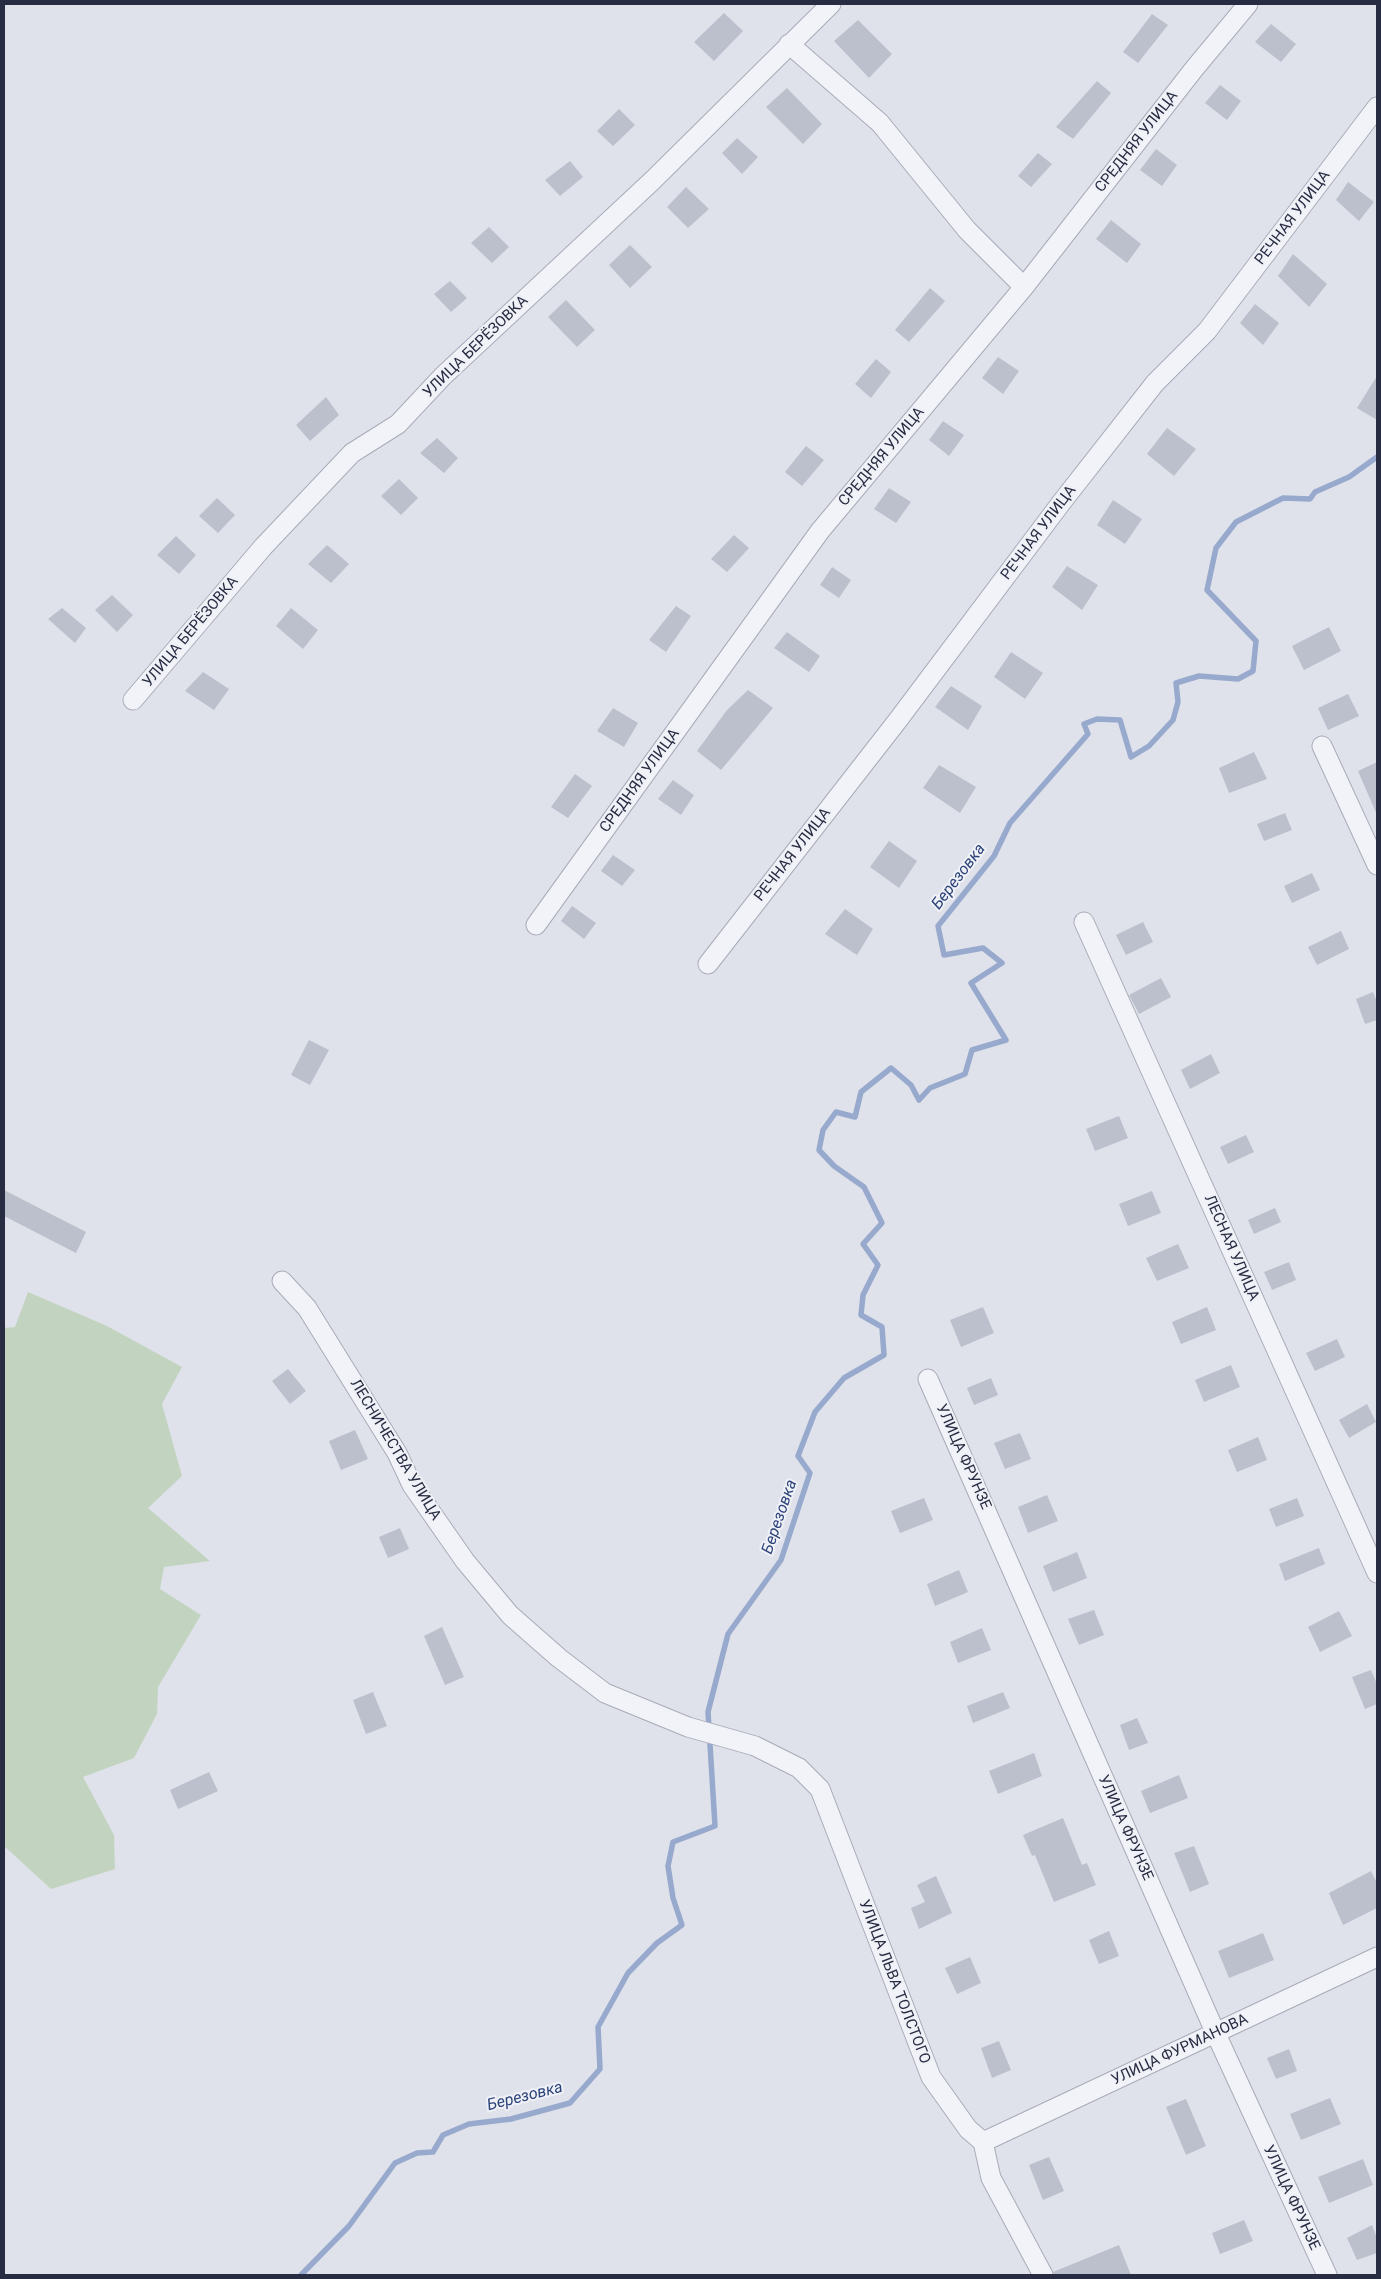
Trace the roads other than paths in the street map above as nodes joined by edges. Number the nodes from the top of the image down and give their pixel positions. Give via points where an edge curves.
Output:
1 (831, 4) edge
2 (1248, 4) edge
3 (789, 44) junction
4 (1377, 107) edge
5 (1024, 287) junction
6 (133, 700) dead end
7 (1322, 746) dead end
8 (1377, 865) edge
9 (1084, 922) dead end
10 (536, 925) dead end
11 (708, 964) dead end
12 (282, 1281) dead end
13 (928, 1379) dead end
14 (1377, 1573) edge
15 (710, 1734) joint
16 (1377, 1957) edge
17 (1216, 2034) junction
18 (983, 2142) junction
19 (1043, 2275) edge
20 (1327, 2275) edge

1 - 3 street, УЛИЦА БЕРЁЗОВКА
2 - 5 street, СРЕДНЯЯ УЛИЦА
3 - 5 street via 880,123 967,230
3 - 6 street, УЛИЦА БЕРЁЗОВКА via 645,187 443,376 398,424 352,452 263,547
4 - 11 street, РЕЧНАЯ УЛИЦА via 1207,331 1156,383 1061,503 898,720
5 - 10 street, СРЕДНЯЯ УЛИЦА via 820,531
7 - 8 street
9 - 14 street, ЛЕСНАЯ УЛИЦА
12 - 15 street, ЛЕСНИЧЕСТВА УЛИЦА via 307,1308 397,1452 412,1485 465,1561 510,1615 605,1693
13 - 17 street, УЛИЦА ФРУНЗЕ
15 - 18 street, УЛИЦА ЛЬВА ТОЛСТОГО via 755,1746 799,1768 820,1789 931,2077 968,2129
16 - 17 street, УЛИЦА ФУРМАНОВА
17 - 18 street, УЛИЦА ФУРМАНОВА
17 - 20 street, УЛИЦА ФРУНЗЕ
18 - 19 street via 991,2178

